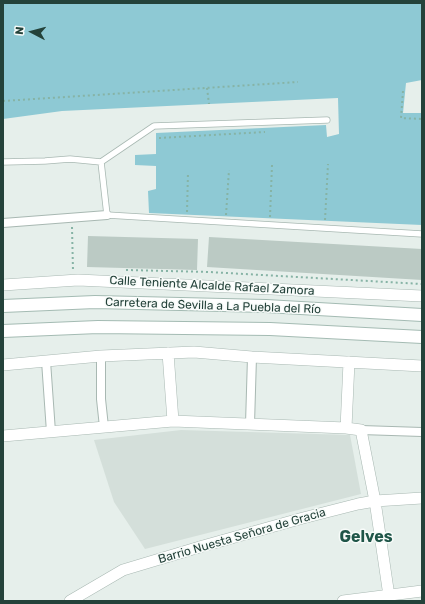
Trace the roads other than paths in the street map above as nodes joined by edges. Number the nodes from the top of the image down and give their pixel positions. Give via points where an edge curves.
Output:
1 (327, 120) dead end
2 (3, 162) edge
3 (101, 162) junction
4 (107, 215) junction
5 (3, 223) edge
6 (422, 234) edge
7 (3, 285) edge
8 (422, 296) edge
9 (3, 306) edge
10 (422, 315) edge
11 (3, 331) edge
12 (422, 337) edge
13 (168, 353) junction
14 (101, 356) junction
15 (252, 357) junction
16 (46, 361) junction
17 (349, 362) junction
18 (3, 365) edge
19 (422, 366) edge
20 (173, 421) junction
21 (250, 424) junction
22 (104, 427) junction
23 (346, 428) junction
24 (361, 430) junction
25 (51, 432) junction
26 (422, 432) edge
27 (3, 436) edge
28 (422, 498) edge
29 (375, 501) junction
30 (422, 591) edge
31 (389, 596) junction
32 (70, 601) edge
33 (343, 601) edge

1 - 3 lane via 154,126
2 - 3 lane via 70,159
3 - 4 lane
4 - 5 street
4 - 6 lane
7 - 8 street, Calle Teniente Alcalde Rafael Zamora via 74,280
9 - 10 main road, Carretera de Sevilla a La Puebla del Río via 95,302 266,306
11 - 12 main road, Carretera de Sevilla a La Puebla del Río via 98,327 270,329
13 - 14 street
13 - 15 street via 194,352
13 - 20 street
14 - 16 street
14 - 22 street
15 - 17 street
15 - 21 street
16 - 18 street
16 - 25 street
17 - 19 street
17 - 23 street
20 - 21 street
20 - 22 street
21 - 23 street
22 - 25 street
23 - 24 street
24 - 26 street
24 - 29 street
25 - 27 street
28 - 29 street, Barrio Nuesta Señora de Gracia
29 - 31 street
29 - 32 street, Barrio Nuesta Señora de Gracia via 303,518 124,570
30 - 31 street
31 - 33 street

